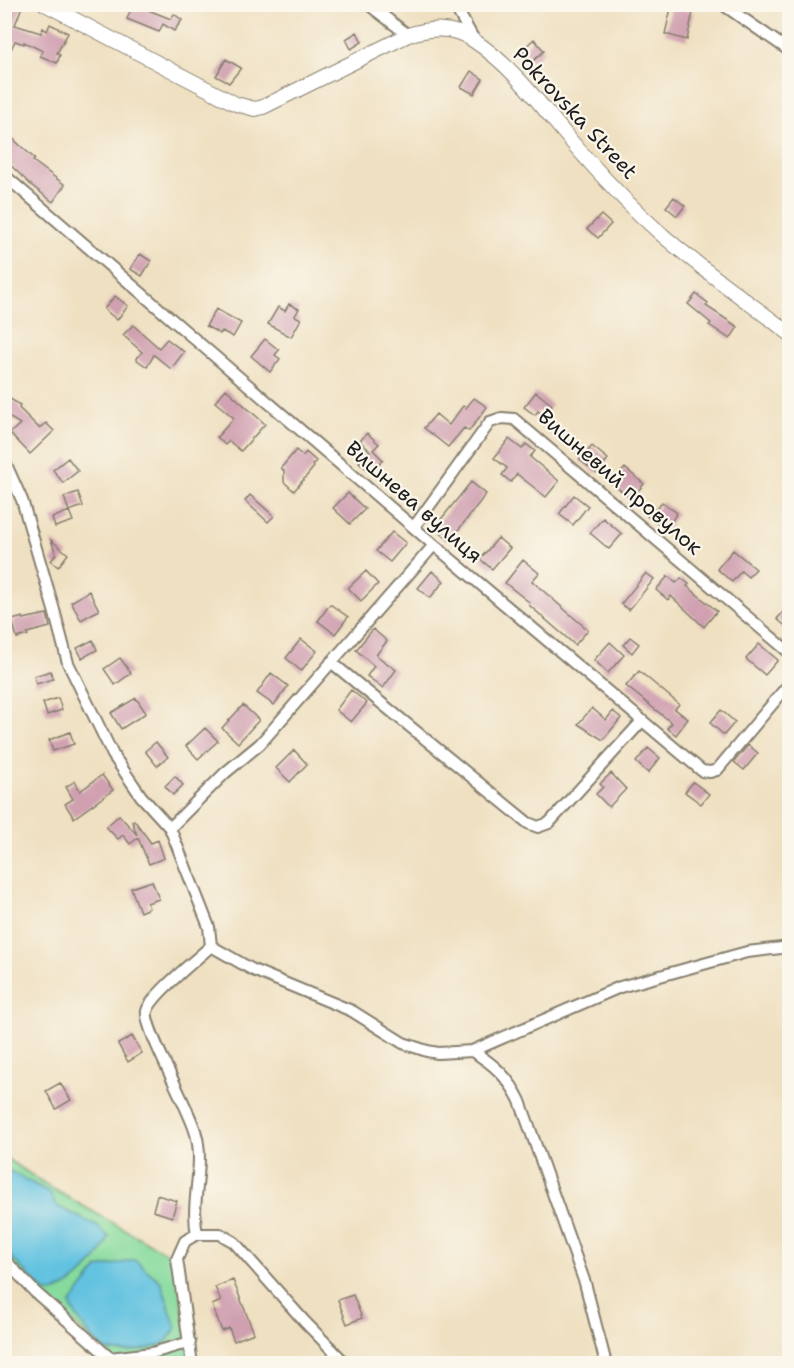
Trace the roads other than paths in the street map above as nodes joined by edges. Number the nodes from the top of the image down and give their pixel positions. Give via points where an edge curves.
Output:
1 (45, 4) edge
2 (368, 4) edge
3 (454, 4) edge
4 (722, 4) edge
5 (408, 35) junction
6 (474, 40) junction
7 (789, 51) edge
8 (4, 176) edge
9 (789, 334) edge
10 (4, 460) edge
11 (414, 527) junction
12 (434, 545) junction
13 (789, 653) edge
14 (331, 662) junction
15 (789, 683) edge
16 (642, 721) junction
17 (170, 828) junction
18 (211, 946) junction
19 (789, 947) edge
20 (472, 1051) junction
21 (197, 1234) junction
22 (4, 1260) edge
23 (190, 1342) junction
24 (192, 1364) edge
25 (346, 1364) edge
26 (606, 1364) edge

1 - 5 street, Pokrovska Street via 236,104 255,109
2 - 5 street
3 - 6 street
4 - 7 street
5 - 6 street, Pokrovska Street via 447,29
6 - 9 street, Pokrovska Street via 519,78 586,158 660,233
8 - 11 street, Вишнева вулиця
10 - 17 street via 22,500 68,663 113,755 141,796
11 - 12 street, Вишнева вулиця
11 - 13 street, Вишневий провулок via 490,422 514,419
12 - 14 street
12 - 16 street, Вишнева вулиця
14 - 16 street via 528,823 538,827 549,823
14 - 17 street via 260,744
15 - 16 street, Вишнева вулиця via 717,770 711,772 702,771
17 - 18 street via 209,927
18 - 20 street via 253,970 352,1011 409,1046 438,1053
18 - 21 street via 155,998 147,1011 147,1022 196,1132
19 - 20 street via 747,952 620,987
20 - 26 street via 504,1075 520,1101 585,1283
21 - 23 street via 185,1241 177,1259
21 - 25 street via 220,1234 234,1242
22 - 23 street via 110,1358 152,1353
23 - 24 street

